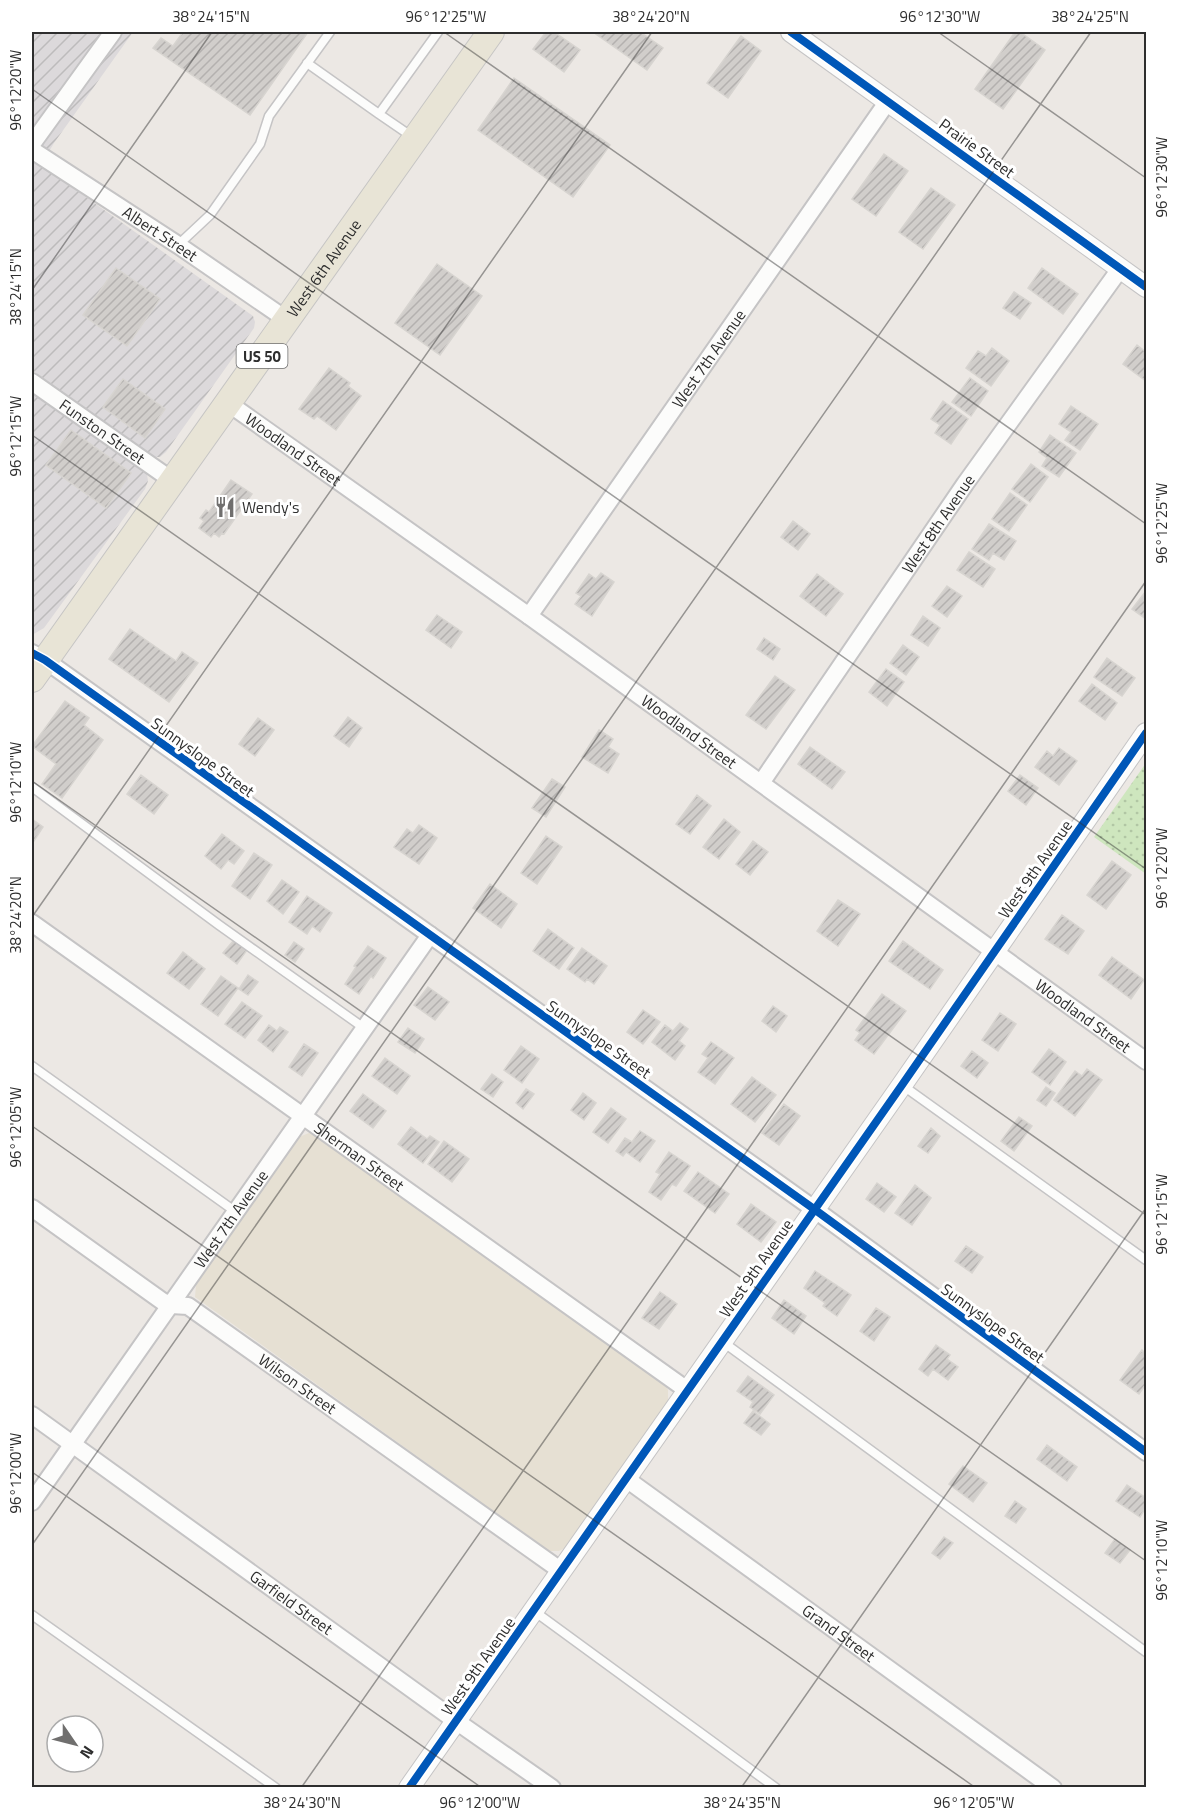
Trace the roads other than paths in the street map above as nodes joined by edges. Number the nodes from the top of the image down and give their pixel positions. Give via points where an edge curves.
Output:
1 (113, 32) edge
2 (330, 32) edge
3 (438, 32) edge
4 (491, 32) edge
5 (791, 32) edge
6 (307, 63) junction
7 (888, 101) junction
8 (379, 114) junction
9 (416, 140) junction
10 (32, 144) edge
11 (32, 150) edge
12 (178, 245) junction
13 (1120, 269) junction
14 (1146, 287) edge
15 (287, 320) junction
16 (32, 382) edge
17 (228, 403) junction
18 (173, 481) junction
19 (529, 616) junction
20 (36, 664) edge
21 (1146, 733) edge
22 (760, 783) junction
23 (32, 787) edge
24 (32, 923) edge
25 (430, 935) junction
26 (995, 951) junction
27 (364, 1028) junction
28 (1146, 1061) edge
29 (32, 1066) edge
30 (902, 1085) junction
31 (303, 1116) junction
32 (32, 1208) edge
33 (814, 1209) junction
34 (236, 1212) junction
35 (1146, 1260) edge
36 (171, 1305) junction
37 (722, 1341) junction
38 (687, 1390) junction
39 (32, 1415) edge
40 (72, 1444) junction
41 (1146, 1452) edge
42 (626, 1478) junction
43 (32, 1502) edge
44 (560, 1570) junction
45 (533, 1610) junction
46 (32, 1615) edge
47 (1146, 1652) edge
48 (456, 1721) junction
49 (276, 1788) edge
50 (409, 1788) edge
51 (552, 1788) edge
52 (776, 1788) edge
53 (1053, 1788) edge

1 - 10 street
2 - 6 lane
3 - 8 lane
4 - 9 main road, West 6th Avenue / US 50
5 - 7 street, Prairie Street
6 - 8 lane
6 - 12 lane via 269,116 260,144 210,215
7 - 13 street, Prairie Street
7 - 19 street, West 7th Avenue
8 - 9 lane
9 - 15 main road, West 6th Avenue / US 50
11 - 12 street, Albert Street
12 - 15 street, Albert Street
13 - 14 street, Prairie Street
13 - 22 street, West 8th Avenue via 965,484
15 - 17 main road, West 6th Avenue / US 50
16 - 18 street, Funston Street
17 - 18 main road, West 6th Avenue / US 50
17 - 19 street, Woodland Street
18 - 20 main road, West 6th Avenue / US 50
19 - 22 street, Woodland Street
20 - 25 street, Sunnyslope Street
21 - 26 street, West 9th Avenue
22 - 26 street, Woodland Street
23 - 27 lane
24 - 31 street, Sherman Street
25 - 27 street, West 7th Avenue
25 - 33 street, Sunnyslope Street
26 - 28 street, Woodland Street
26 - 30 street, West 9th Avenue
27 - 31 street, West 7th Avenue
29 - 34 lane
30 - 33 street, West 9th Avenue
30 - 35 lane
31 - 34 street, West 7th Avenue
31 - 38 street, Sherman Street
32 - 36 street, Wilson Street
33 - 37 street, West 9th Avenue
33 - 41 street, Sunnyslope Street
34 - 36 street, West 7th Avenue
36 - 40 street, West 7th Avenue
36 - 44 street, Wilson Street via 188,1305
37 - 38 street, West 9th Avenue
37 - 47 lane
38 - 42 street, West 9th Avenue
39 - 40 street, Garfield Street
40 - 43 street, West 7th Avenue
40 - 48 street, Garfield Street
42 - 44 street, West 9th Avenue
42 - 53 street, Grand Street
44 - 45 street, West 9th Avenue
45 - 48 street, West 9th Avenue
45 - 52 lane
46 - 49 lane
48 - 50 street, West 9th Avenue
48 - 51 street, Garfield Street

